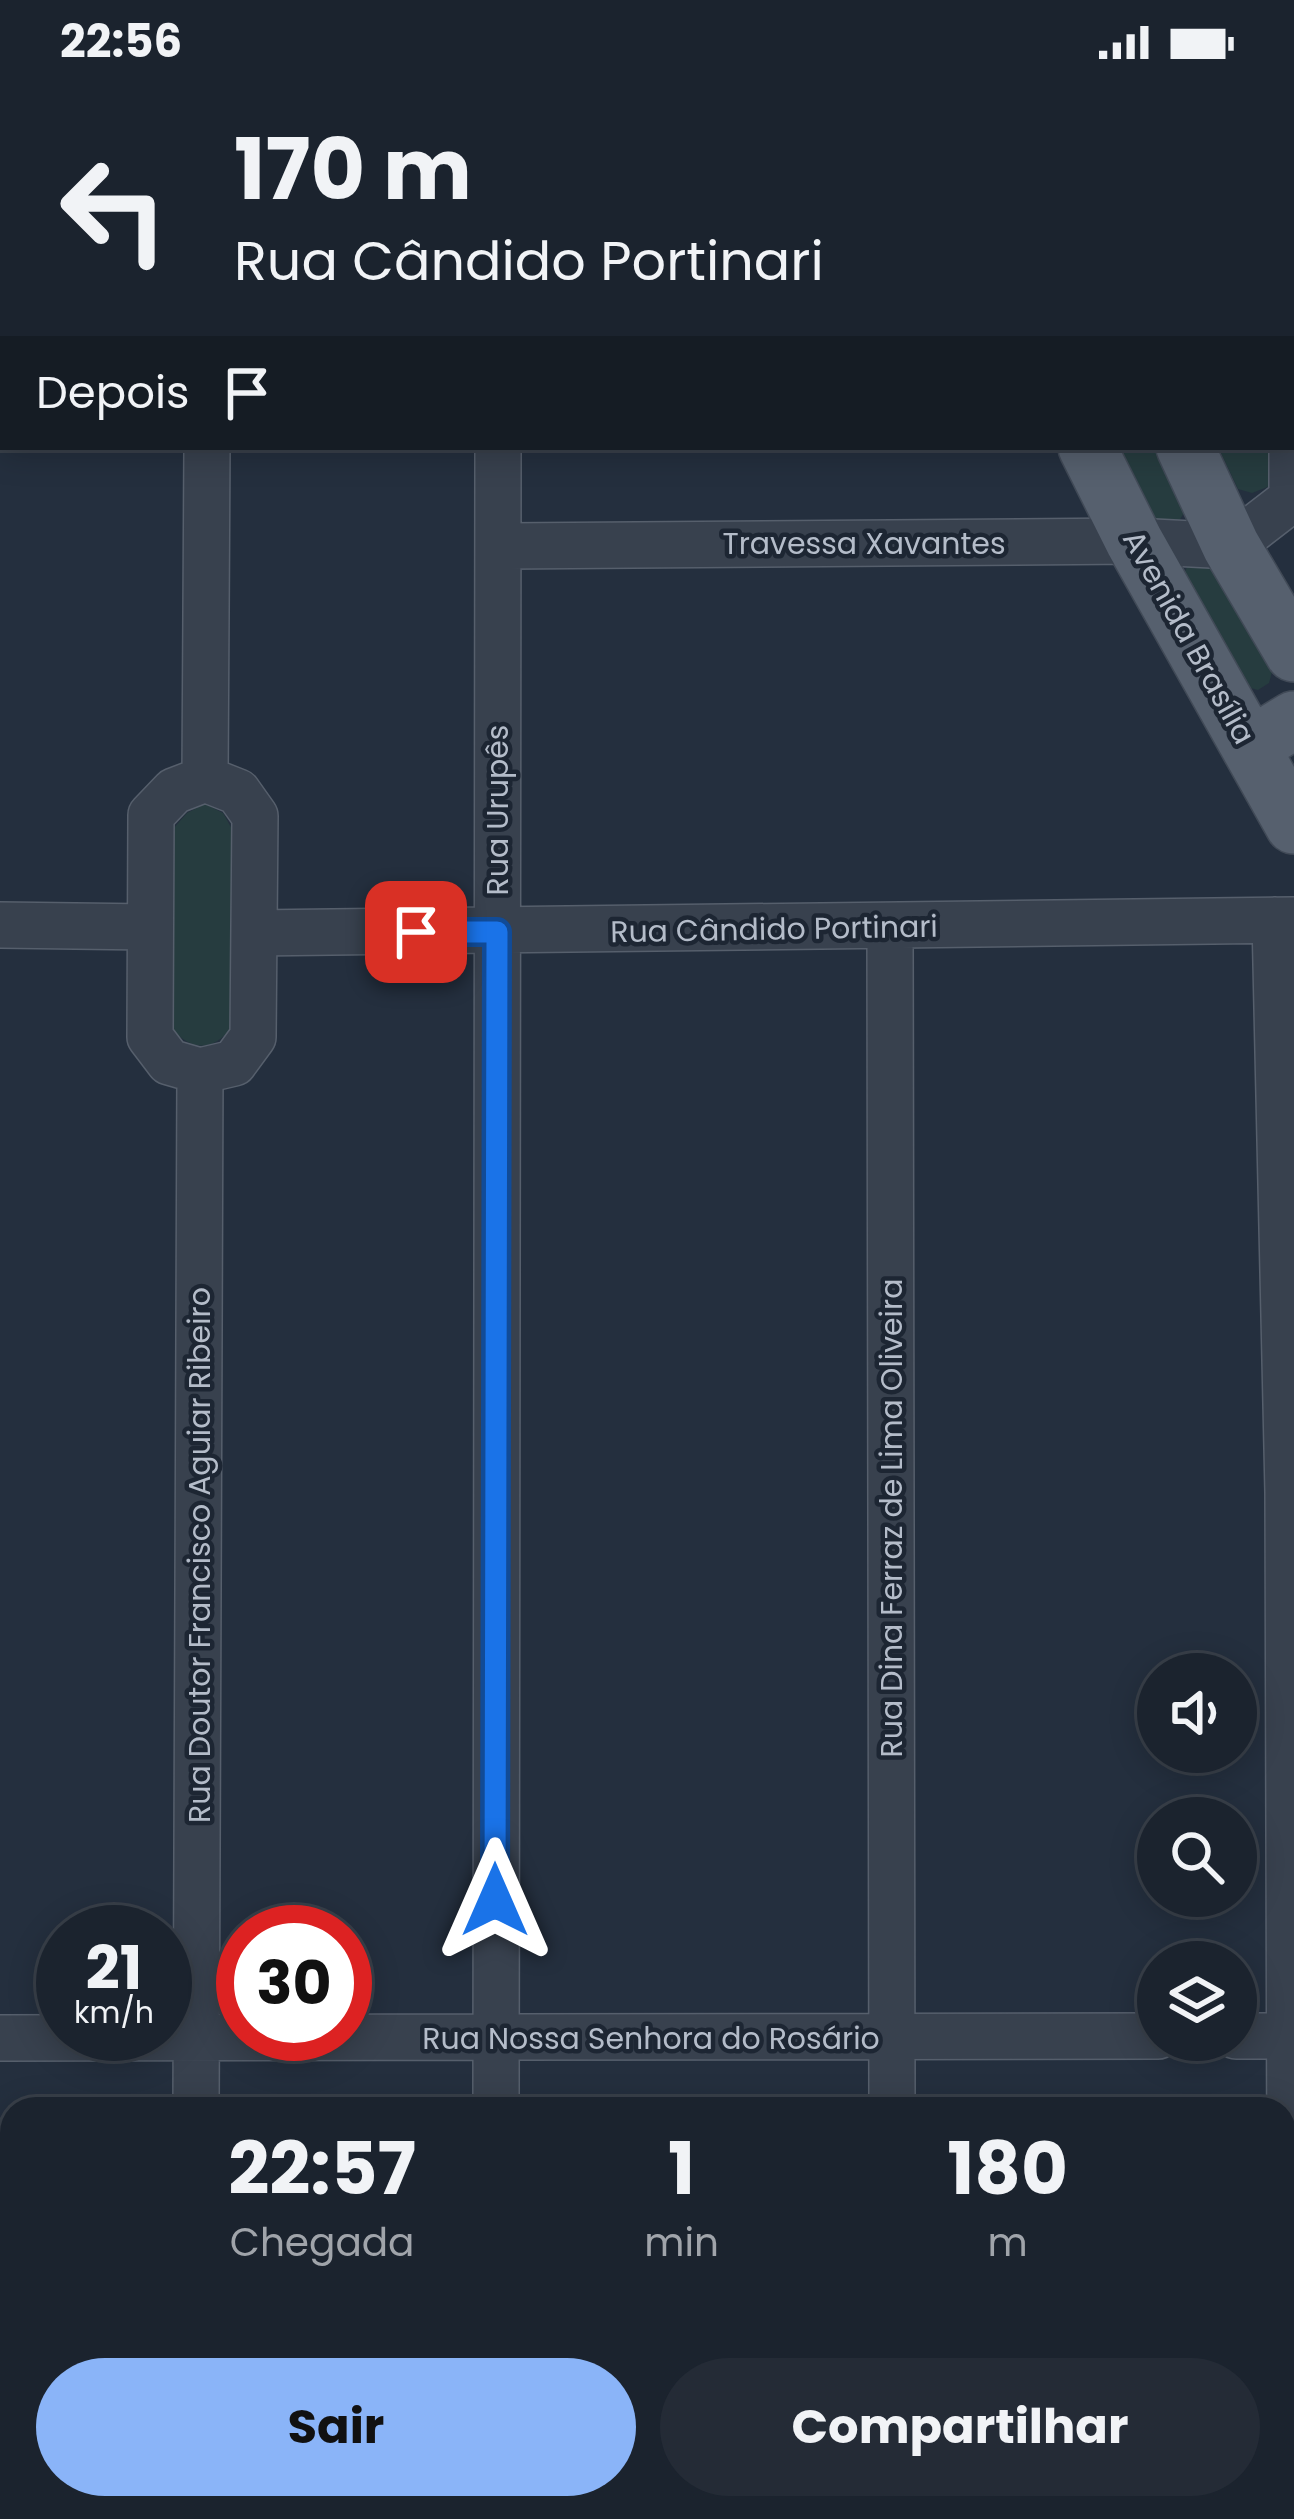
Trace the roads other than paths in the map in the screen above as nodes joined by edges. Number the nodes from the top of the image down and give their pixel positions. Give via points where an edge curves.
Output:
1 (207, 450) edge
2 (498, 450) edge
3 (1088, 450) edge
4 (1186, 450) edge
5 (1292, 450) edge
6 (1134, 541) junction
7 (497, 546) junction
8 (1231, 546) junction
9 (1294, 653) edge
10 (1272, 734) edge
11 (205, 778) junction
12 (1294, 825) edge
13 (1285, 920) edge
14 (0, 925) edge
15 (150, 927) junction
16 (890, 928) junction
17 (497, 932) junction
18 (254, 933) junction
19 (200, 1071) junction
20 (1291, 1497) edge
21 (1137, 2036) edge
22 (892, 2037) junction
23 (0, 2038) edge
24 (495, 2038) junction
25 (198, 2039) junction
26 (1257, 2045) edge
27 (1290, 2058) edge
28 (196, 2097) edge
29 (496, 2097) edge
30 (892, 2097) edge
31 (1290, 2097) edge

1 - 11 street
2 - 7 street, Rua Urupês
3 - 6 main road, Avenida Brasília
4 - 8 main road
5 - 8 street via 1292,499
6 - 7 street, Travessa Xavantes
6 - 8 street, Travessa Xavantes
6 - 10 main road, Avenida Brasília
7 - 17 street, Rua Urupês
8 - 9 main road
10 - 12 main road, Avenida Brasília
11 - 15 street via 174,791 151,815
11 - 18 street via 238,792 255,815
13 - 16 street, Rua Cândido Portinari
13 - 20 street
14 - 15 street
15 - 19 street via 149,1036 169,1062
16 - 17 street, Rua Cândido Portinari
16 - 22 street, Rua Dina Ferraz de Lima Oliveira
17 - 18 street, Rua Cândido Portinari
17 - 24 street, Rua Urupês
18 - 19 street via 253,1037 234,1063
19 - 25 street, Rua Doutor Francisco Aguiar Ribeiro
20 - 27 street
21 - 22 street, Rua Nossa Senhora do Rosário
22 - 24 street, Rua Nossa Senhora do Rosário
22 - 30 street, Rua Dina Ferraz de Lima Oliveira
23 - 25 street, Rua Nossa Senhora do Rosário
24 - 25 street, Rua Nossa Senhora do Rosário
24 - 29 street, Rua Urupês
25 - 28 street, Rua Doutor Francisco Aguiar Ribeiro
26 - 27 street
27 - 31 street

